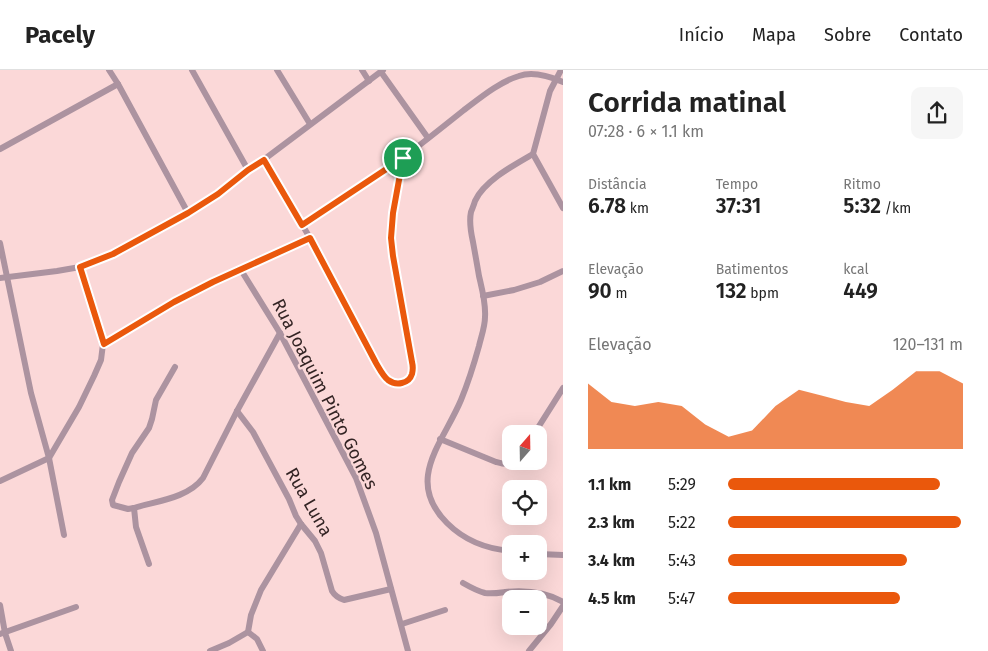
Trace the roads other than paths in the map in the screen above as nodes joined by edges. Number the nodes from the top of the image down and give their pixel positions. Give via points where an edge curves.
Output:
1 (109, 70) edge
2 (192, 70) edge
3 (277, 70) edge
4 (362, 70) edge
5 (561, 70) edge
6 (382, 71) edge
7 (560, 80) edge
8 (368, 81) junction
9 (118, 84) junction
10 (310, 124) junction
11 (428, 138) junction
12 (0, 150) edge
13 (533, 154) junction
14 (403, 158) junction
15 (264, 160) junction
16 (248, 170) junction
17 (563, 208) edge
18 (188, 213) junction
19 (302, 225) junction
20 (310, 238) junction
21 (0, 243) edge
22 (80, 267) junction
23 (241, 270) junction
24 (563, 271) edge
25 (3, 277) edge
26 (484, 296) junction
27 (280, 333) junction
28 (104, 344) junction
29 (176, 367) dead end
30 (563, 388) edge
31 (237, 411) junction
32 (540, 425) edge
33 (440, 439) junction
34 (48, 458) junction
35 (502, 464) edge
36 (0, 481) edge
37 (134, 508) junction
38 (301, 524) junction
39 (64, 535) dead end
40 (502, 549) edge
41 (547, 554) edge
42 (563, 555) edge
43 (149, 564) dead end
44 (463, 583) dead end
45 (391, 590) junction
46 (563, 602) edge
47 (0, 605) edge
48 (563, 606) edge
49 (76, 607) dead end
50 (445, 610) dead end
51 (402, 624) junction
52 (248, 632) junction
53 (3, 633) edge
54 (11, 651) edge
55 (210, 651) edge
56 (263, 651) edge
57 (408, 651) edge
58 (529, 651) edge

1 - 9 street
2 - 16 street
3 - 10 street
4 - 8 street
5 - 7 street
6 - 8 street
6 - 11 street
7 - 11 street via 533,74 519,76 482,96
7 - 13 street via 550,91
8 - 10 street
9 - 12 street
9 - 18 street
10 - 15 street
11 - 14 street
13 - 17 street
13 - 26 street via 504,171 481,191 471,212 472,238
14 - 19 street
14 - 20 street via 391,238 412,362 413,372 406,381 394,383 383,374
15 - 16 street
15 - 19 street
16 - 18 street
18 - 22 street via 113,254
19 - 20 street
20 - 23 street
21 - 25 street
22 - 25 street
22 - 28 street
23 - 27 street, Rua Joaquim Pinto Gomes
23 - 28 street via 174,302
24 - 26 street via 540,282
25 - 34 street
26 - 33 street via 485,317 473,367 461,401
27 - 31 street
27 - 45 street, Rua Joaquim Pinto Gomes via 356,478 376,533
28 - 34 street via 101,360 79,407
29 - 37 street via 156,400 149,428 132,453 112,500 118,507
30 - 32 street
31 - 37 street via 199,484 183,493
31 - 38 street, Rua Luna via 252,432
33 - 35 street
33 - 40 street via 428,481 429,496 437,513 466,539
34 - 36 street
34 - 39 street
37 - 43 street via 136,526
38 - 45 street, Rua Luna via 321,553 332,591 338,598 344,600
38 - 52 street via 261,590
41 - 42 street
44 - 46 street via 485,593 542,594
45 - 51 street, Rua Joaquim Pinto Gomes
47 - 53 street
48 - 58 street
49 - 53 street
50 - 51 street
51 - 57 street, Rua Joaquim Pinto Gomes
52 - 55 street
52 - 56 street via 257,639
53 - 54 street

